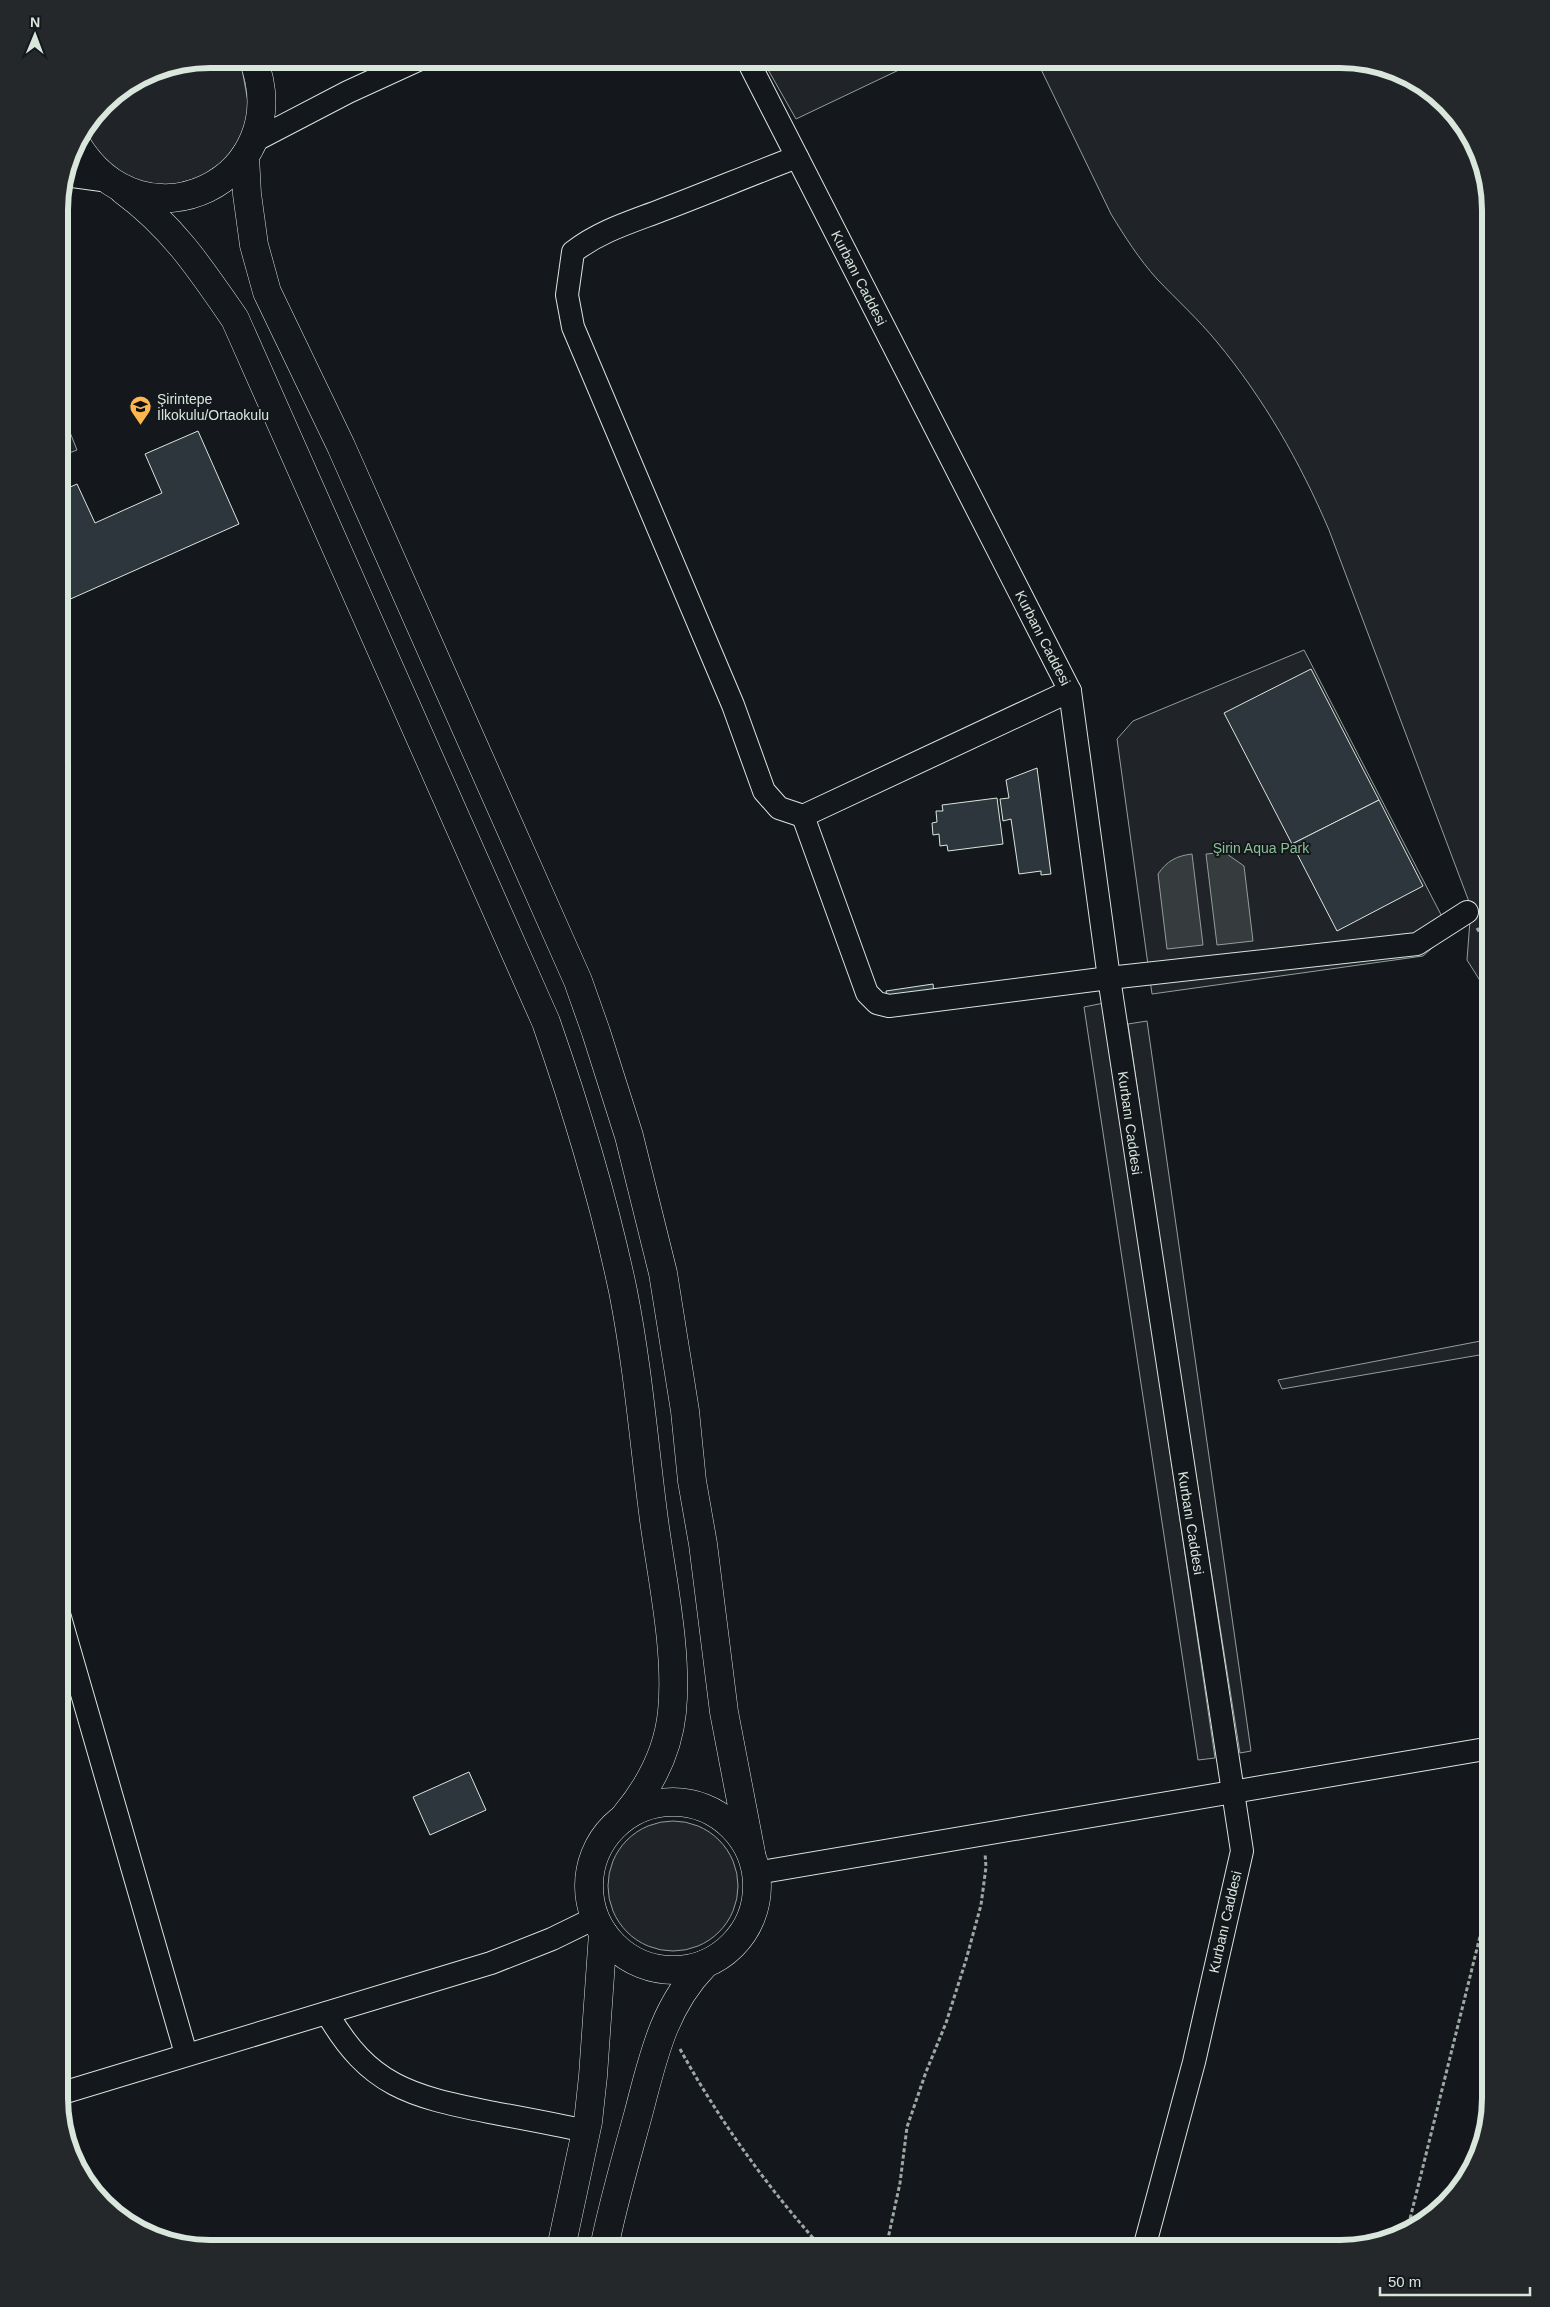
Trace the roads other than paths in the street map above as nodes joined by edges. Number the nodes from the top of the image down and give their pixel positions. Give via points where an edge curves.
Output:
1 (255, 67) edge
2 (402, 67) edge
3 (751, 67) edge
4 (249, 148) junction
5 (80, 150) edge
6 (797, 157) junction
7 (71, 176) edge
8 (116, 186) junction
9 (1070, 691) junction
10 (803, 816) junction
11 (1468, 912) road end
12 (1108, 978) junction
13 (67, 1647) edge
14 (1482, 1749) edge
15 (1232, 1790) junction
16 (625, 1816) junction
17 (753, 1863) junction
18 (599, 1926) junction
19 (706, 1964) junction
20 (327, 2013) junction
21 (186, 2054) junction
22 (67, 2091) edge
23 (586, 2131) junction
24 (563, 2239) edge
25 (606, 2239) edge
26 (1146, 2240) edge

1 - 4 highway via 262,108
2 - 4 street via 348,92
3 - 6 street, Kurbanı Caddesi
4 - 8 highway via 221,180 190,195 157,198
4 - 17 highway via 247,186 254,246 267,292 341,446 578,980 629,1136 648,1204 675,1342 724,1712
5 - 8 highway via 90,164
6 - 9 street, Kurbanı Caddesi
6 - 10 street via 616,226 586,242 573,252 567,295 572,327 733,705 764,791 779,808
7 - 8 street
8 - 16 highway via 141,203 175,236 192,255 235,319 546,1022 575,1107 608,1223 635,1361 672,1660 672,1711 666,1744 651,1780
9 - 10 street
9 - 12 street, Kurbanı Caddesi
10 - 12 street via 867,993 877,1003 889,1006
11 - 12 street via 1417,944
12 - 15 street, Kurbanı Caddesi
13 - 21 street
14 - 15 street
15 - 17 street via 984,1833
15 - 26 street, Kurbanı Caddesi via 1242,1851 1194,2062
16 - 17 highway via 656,1804 689,1803 719,1816 743,1839
16 - 18 highway via 602,1840 590,1870 590,1903
17 - 19 highway via 756,1902 751,1918 732,1945
18 - 19 highway via 613,1946 641,1964 673,1970
18 - 20 street
18 - 23 highway via 594,2076
19 - 25 highway via 684,1989 665,2022 622,2169
20 - 21 street
20 - 23 street via 342,2040 354,2053 379,2075 405,2090 438,2102
21 - 22 street
23 - 24 highway

